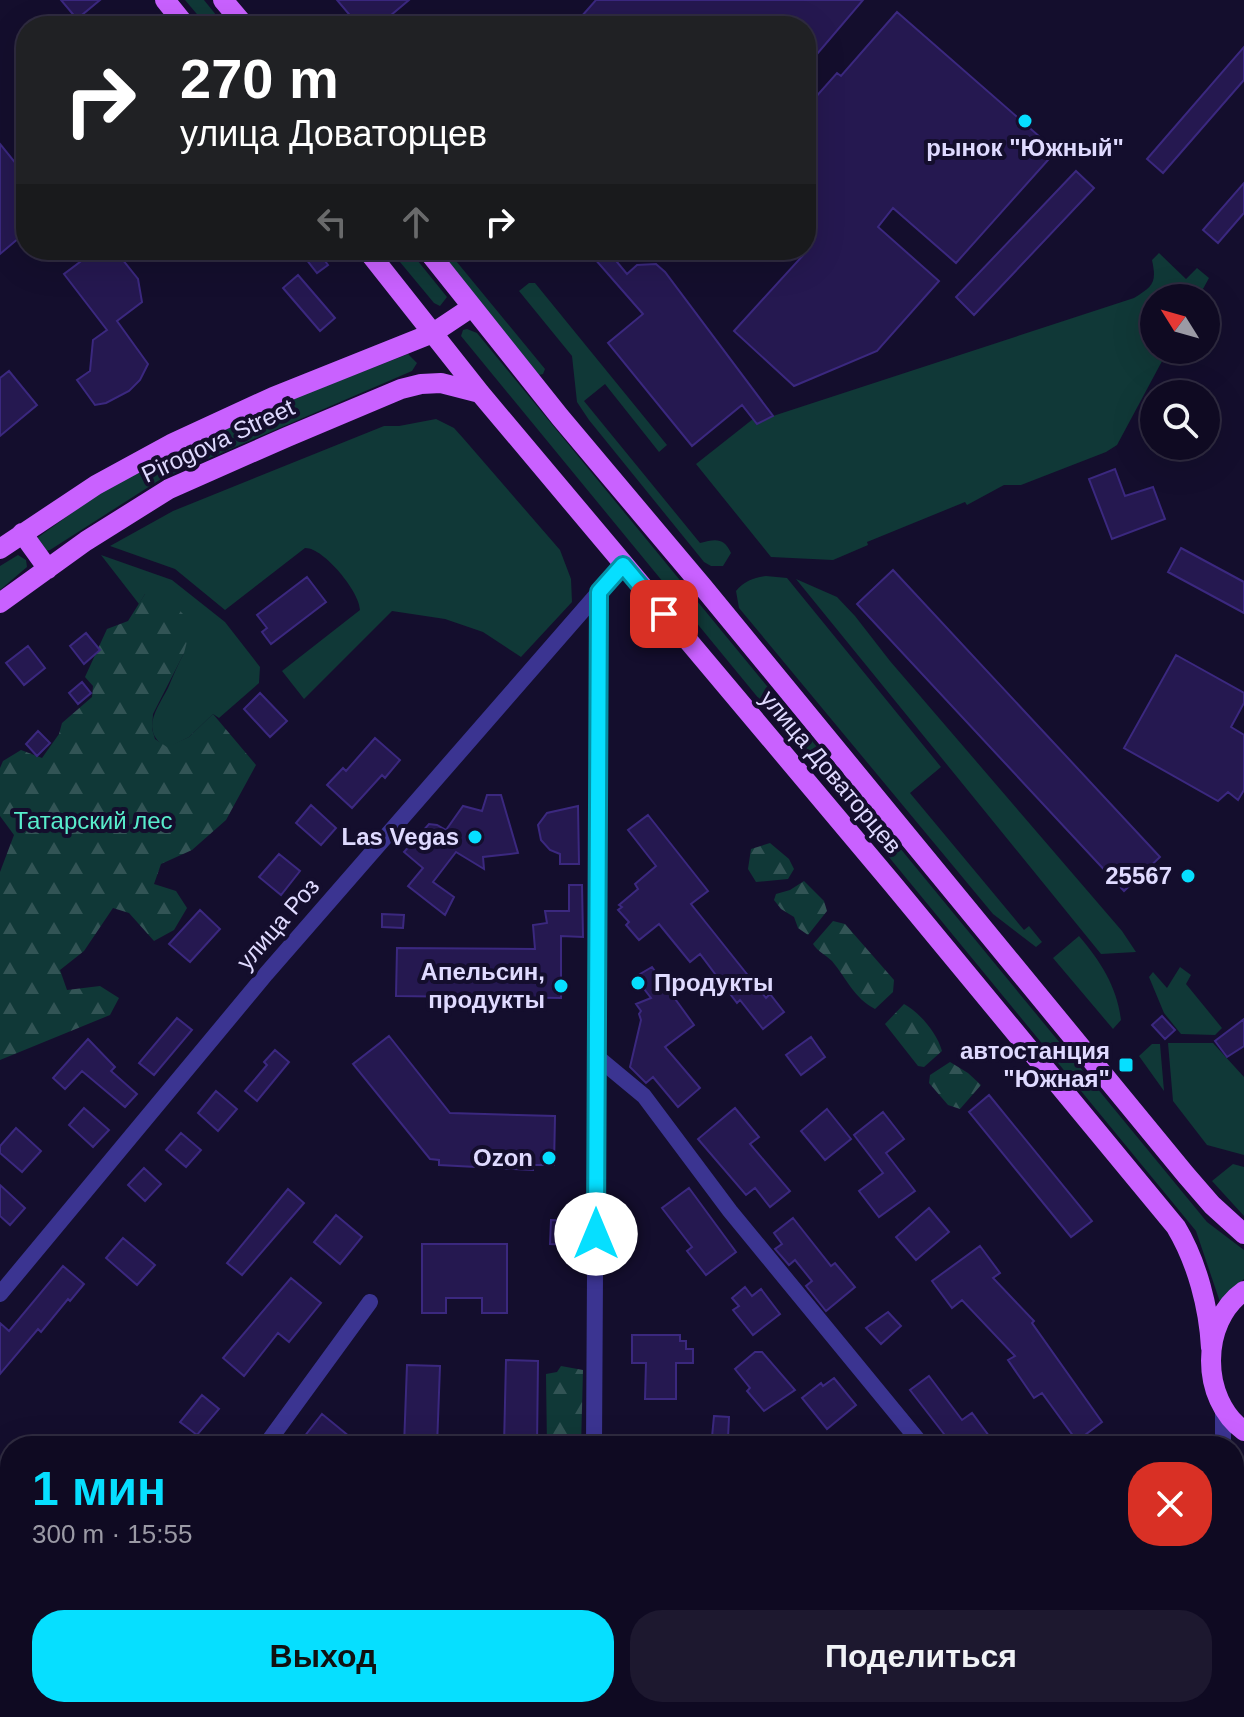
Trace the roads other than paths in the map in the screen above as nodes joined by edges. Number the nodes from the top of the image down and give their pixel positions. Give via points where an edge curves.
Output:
1 (165, 0) edge
2 (223, 0) edge
3 (178, 16) edge
4 (237, 16) edge
5 (375, 260) edge
6 (435, 260) edge
7 (472, 307) junction
8 (433, 333) junction
9 (480, 393) junction
10 (22, 533) junction
11 (0, 549) edge
12 (623, 565) junction
13 (48, 569) junction
14 (599, 592) junction
15 (0, 603) edge
16 (597, 1057) junction
17 (1244, 1234) edge
18 (1244, 1291) edge
19 (0, 1294) edge
20 (370, 1302) dead end
21 (1211, 1348) junction
22 (1223, 1407) junction
23 (1244, 1431) edge
24 (272, 1436) edge
25 (594, 1436) edge
26 (915, 1436) edge
27 (1223, 1436) edge

1 - 3 main road
2 - 4 main road
5 - 8 main road, улица Доваторцев
6 - 7 main road, улица Доваторцев
7 - 8 main road, Pirogova Street
7 - 17 main road, улица Доваторцев via 1186,1175
8 - 9 main road, улица Доваторцев
8 - 10 main road, Pirogova Street via 173,443
9 - 12 main road, улица Доваторцев
9 - 13 main road, Pirogova Street via 441,383 401,389 169,489
10 - 11 main road, Pirogova Street
10 - 13 main road
12 - 14 street, улица Роз
12 - 21 main road, улица Доваторцев via 1176,1227 1210,1321
13 - 15 main road, Pirogova Street
14 - 16 street
14 - 19 street, улица Роз via 266,974
16 - 25 street
16 - 26 street via 644,1096 730,1211
18 - 21 main road via 1220,1320
20 - 24 street
21 - 22 main road, улица Доваторцев via 1212,1380
22 - 23 main road
22 - 27 street

